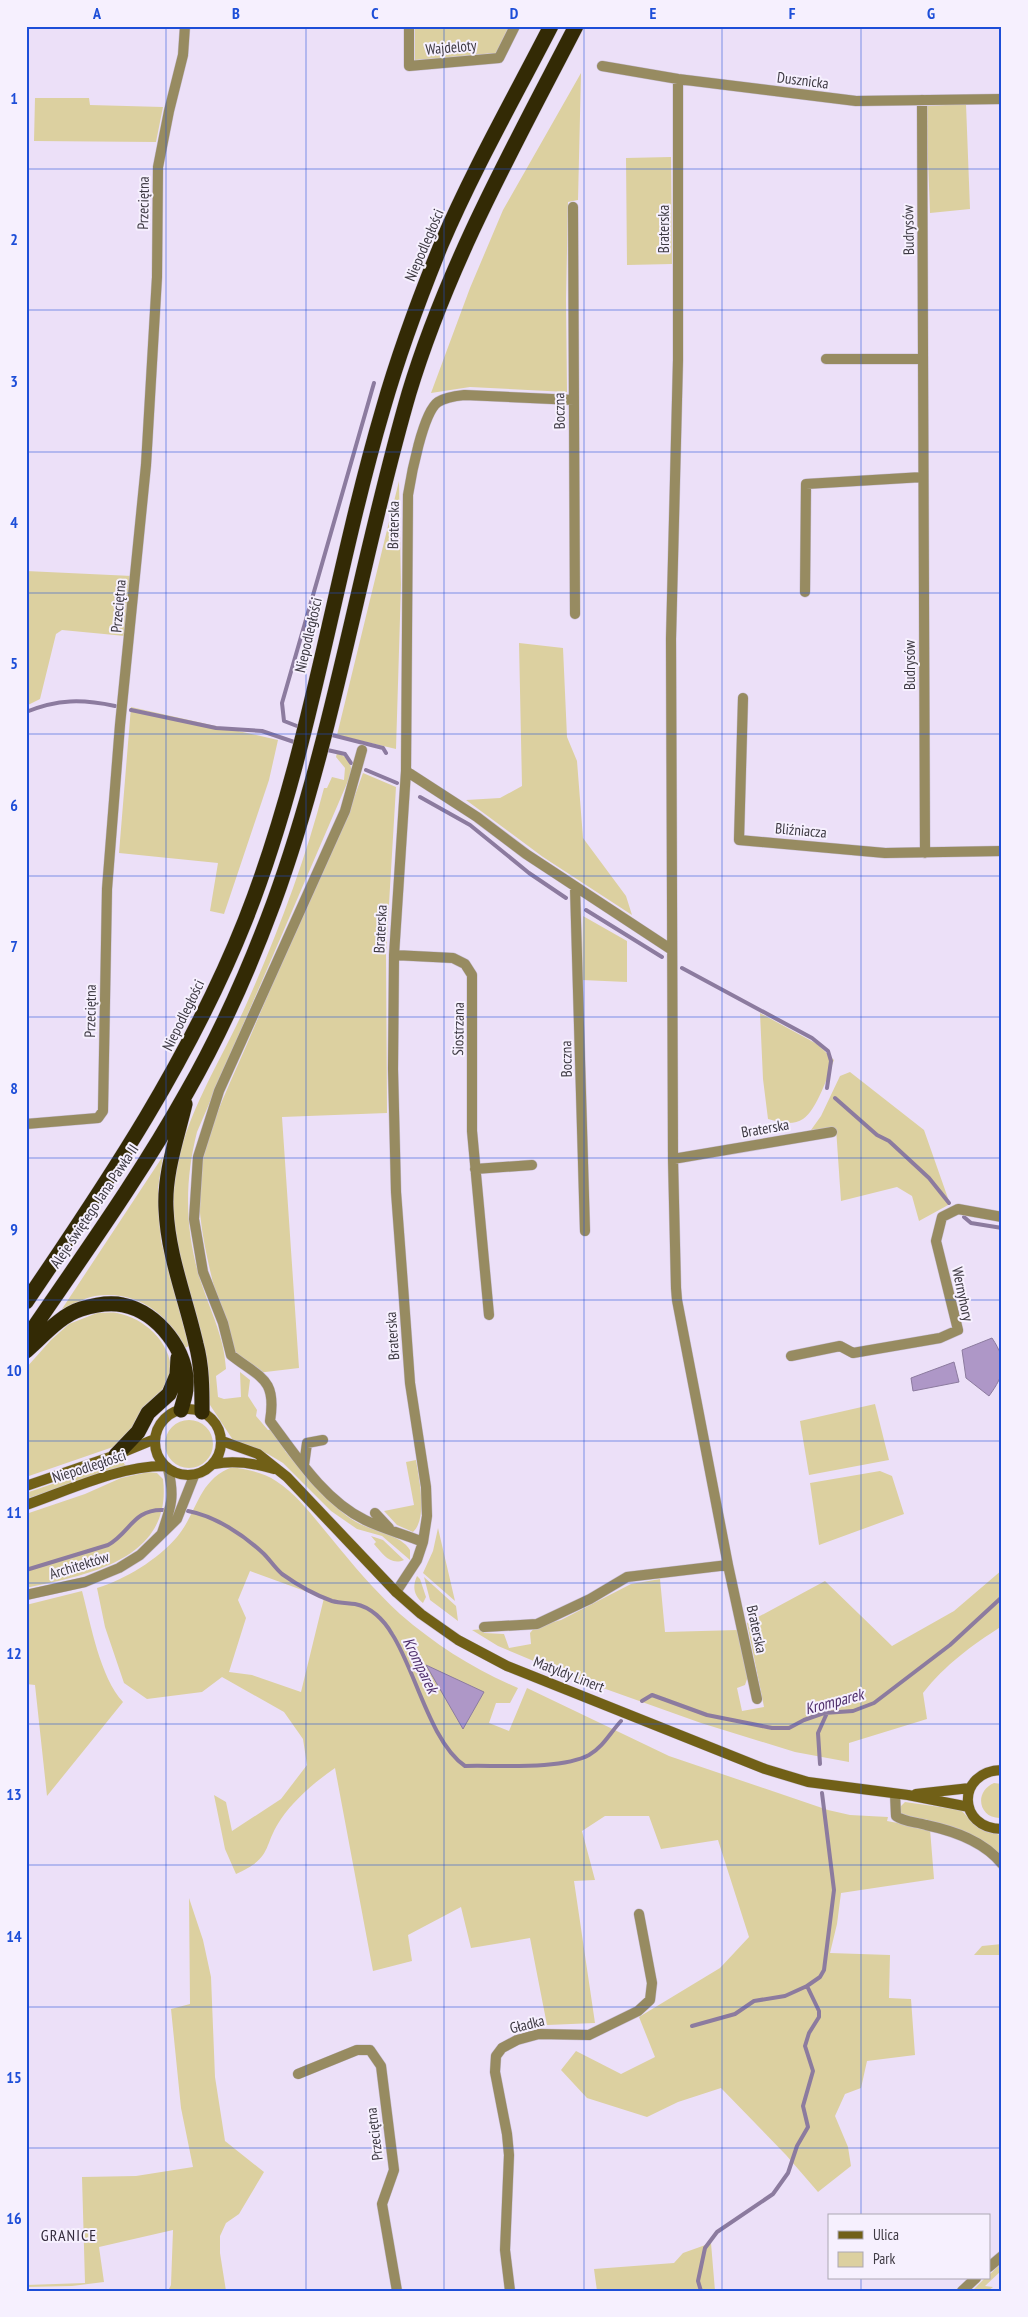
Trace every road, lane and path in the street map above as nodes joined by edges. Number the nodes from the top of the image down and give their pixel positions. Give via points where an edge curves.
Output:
1 (185, 26) edge
2 (409, 26) edge
3 (516, 26) edge
4 (551, 26) edge
5 (576, 26) edge
6 (602, 66) dead end
7 (678, 79) junction
8 (1002, 99) edge
9 (922, 100) junction
10 (573, 208) dead end
11 (826, 359) dead end
12 (923, 359) junction
13 (574, 400) junction
14 (923, 477) junction
15 (805, 592) dead end
16 (576, 614) dead end
17 (743, 698) dead end
18 (362, 750) dead end
19 (406, 771) junction
20 (1002, 851) edge
21 (925, 853) junction
22 (575, 887) junction
23 (672, 950) junction
24 (394, 954) junction
25 (188, 1090) junction
26 (26, 1124) edge
27 (832, 1132) dead end
28 (673, 1159) junction
29 (532, 1164) dead end
30 (475, 1169) junction
31 (1002, 1217) edge
32 (585, 1231) dead end
33 (70, 1238) junction
34 (26, 1283) edge
35 (26, 1302) edge
36 (489, 1315) dead end
37 (26, 1340) edge
38 (26, 1350) edge
39 (179, 1354) junction
40 (791, 1356) dead end
41 (181, 1410) junction
42 (202, 1412) junction
43 (155, 1439) junction
44 (323, 1440) dead end
45 (222, 1441) junction
46 (116, 1455) junction
47 (214, 1464) junction
48 (304, 1465) junction
49 (166, 1468) junction
50 (280, 1471) junction
51 (194, 1476) junction
52 (26, 1486) edge
53 (26, 1505) edge
54 (375, 1513) dead end
55 (390, 1529) junction
56 (161, 1536) junction
57 (423, 1542) junction
58 (728, 1565) junction
59 (396, 1592) junction
60 (26, 1595) edge
61 (484, 1628) dead end
62 (757, 1699) dead end
63 (1002, 1770) edge
64 (970, 1788) junction
65 (895, 1794) junction
66 (908, 1795) junction
67 (969, 1807) junction
68 (1002, 1829) edge
69 (1002, 1864) edge
70 (639, 1914) dead end
71 (298, 2074) dead end
72 (1002, 2256) edge
73 (990, 2266) edge
74 (974, 2280) edge
75 (397, 2291) edge
76 (510, 2291) edge
77 (962, 2291) edge

1 - 26 street, Przeciętna via 183,54 158,167 157,276 146,464 107,889 103,1111 98,1118
2 - 3 street, Wajdeloty via 409,66 499,58
4 - 33 highway, Niepodległości via 442,242 400,352 363,480 281,816 246,920 196,1031 131,1145
5 - 25 highway via 486,199 431,329 395,446 296,836 266,924 236,997
6 - 7 street, Dusznicka
7 - 9 street, Dusznicka via 856,101
7 - 23 street, Braterska via 678,360 671,639
8 - 9 street, Dusznicka
9 - 12 street, Budrysów
10 - 13 street, Boczna
11 - 12 street
12 - 14 street, Budrysów
13 - 16 street, Boczna
13 - 19 street, Braterska via 465,395 438,402 429,413 408,495
14 - 15 street via 806,484
14 - 21 street, Budrysów
17 - 21 street, Bliźniacza via 739,840 884,853
18 - 48 street via 345,811 219,1091 198,1157 194,1219 203,1272 223,1323 231,1355 260,1375 269,1387 273,1405 270,1421
19 - 22 street
19 - 24 street, Braterska
20 - 21 street, Bliźniacza
22 - 23 street
22 - 32 street, Boczna
23 - 28 street, Braterska
24 - 30 street, Siostrzana via 453,958 465,964 472,975
24 - 57 street, Braterska via 396,1192 410,1383 426,1487 427,1516
25 - 37 highway, Aleje świętego Jana Pawła II via 149,1156
25 - 42 highway via 168,1172 165,1206 170,1246 197,1345
27 - 28 street, Braterska
28 - 58 street, Braterska via 677,1300
29 - 30 street
30 - 36 street, Siostrzana
31 - 40 street, Wernyhory via 958,1209 942,1217 936,1241 958,1330 940,1338 853,1353 840,1346
33 - 34 highway
33 - 35 highway, Aleje świętego Jana Pawła II
38 - 39 highway via 80,1309 102,1304 123,1305 140,1312 170,1336
39 - 41 highway via 187,1387
39 - 46 highway via 169,1394 148,1413 132,1440
41 - 42 street
41 - 43 street via 166,1417
42 - 45 street via 212,1418
43 - 46 street, Niepodległości
43 - 49 street via 156,1453
44 - 48 street via 307,1444
45 - 47 street
45 - 50 street, Matyldy Linert via 258,1454
46 - 52 street, Niepodległości
47 - 50 street, Matyldy Linert via 244,1462
47 - 51 street
48 - 55 street via 349,1510
49 - 51 street
49 - 53 street, Niepodległości via 147,1466 123,1472
49 - 56 street, Architektów via 173,1489
50 - 59 street, Matyldy Linert
51 - 56 street, Architektów via 177,1519
54 - 55 street
55 - 57 street
56 - 60 street, Architektów via 119,1568 85,1582
57 - 59 street, Braterska via 417,1560
58 - 61 street via 627,1577 537,1624
58 - 62 street, Braterska
59 - 65 street, Matyldy Linert via 458,1640 507,1666 765,1769 808,1782
63 - 64 street via 983,1774
64 - 66 street, Matyldy Linert
64 - 67 street
65 - 66 street, Matyldy Linert
65 - 69 street via 896,1816 901,1820 935,1827 977,1843
66 - 67 street, Matyldy Linert
67 - 68 street via 977,1822
70 - 76 street, Gładka via 652,1983 650,2000 638,2011 589,2035 540,2034 517,2040 502,2048 496,2056 495,2072 509,2154 505,2250
71 - 75 street, Przeciętna via 357,2050 370,2050 381,2066 394,2170 382,2204
72 - 73 street
74 - 77 street

